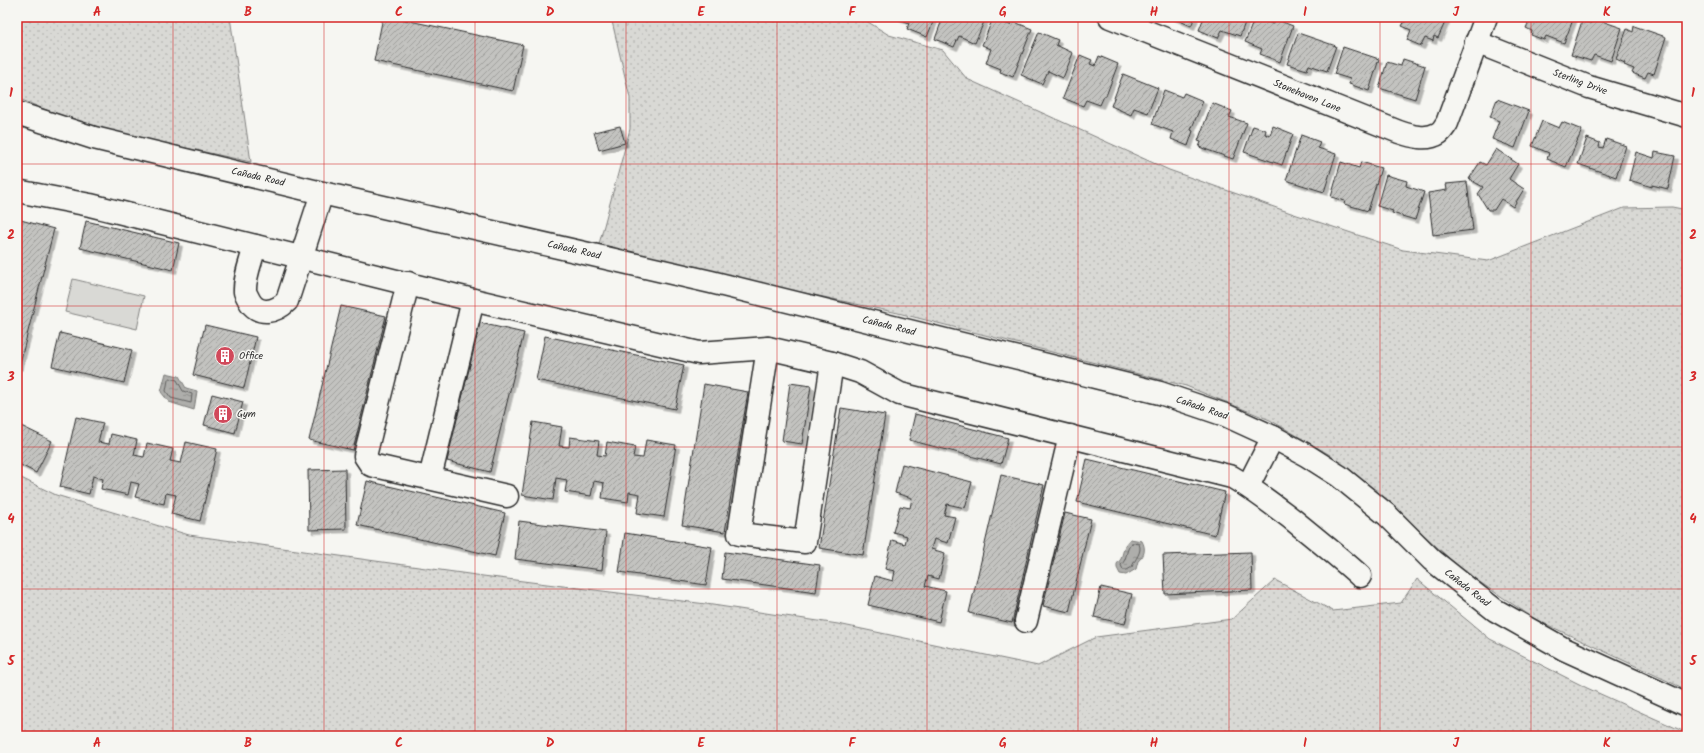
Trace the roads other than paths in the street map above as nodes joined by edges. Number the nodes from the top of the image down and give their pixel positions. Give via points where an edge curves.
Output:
1 (1110, 17) edge
2 (1486, 17) edge
3 (1476, 42) junction
4 (17, 113) edge
5 (1687, 116) edge
6 (17, 190) edge
7 (322, 192) junction
8 (256, 246) junction
9 (302, 258) junction
10 (408, 283) junction
11 (472, 300) junction
12 (768, 348) junction
13 (832, 363) junction
14 (1070, 436) junction
15 (1273, 437) junction
16 (430, 478) junction
17 (1248, 486) junction
18 (508, 496) dead end
19 (1360, 576) dead end
20 (1026, 621) dead end
21 (1687, 705) edge

1 - 3 street, Stonehaven Lane via 1414,137 1428,137 1439,133 1447,123
2 - 3 street, Stonehaven Lane
3 - 5 street, Sterling Drive via 1590,87
4 - 7 street, Cañada Road via 94,138
6 - 8 street via 90,205
7 - 9 street
7 - 15 street, Cañada Road via 711,282 1160,393 1225,415
8 - 9 street
8 - 9 street via 245,292 251,305 261,311 280,308 288,301
9 - 10 street
10 - 11 street
10 - 16 street via 365,456 371,466
11 - 12 street via 699,353
11 - 16 street
12 - 13 street
12 - 13 street via 739,534 805,542
13 - 14 street via 860,372 900,394
14 - 17 street via 1232,477
14 - 20 street
15 - 17 street
15 - 21 street, Cañada Road via 1339,476 1387,515 1432,560 1495,610 1564,649
16 - 18 street
17 - 19 street via 1335,553

